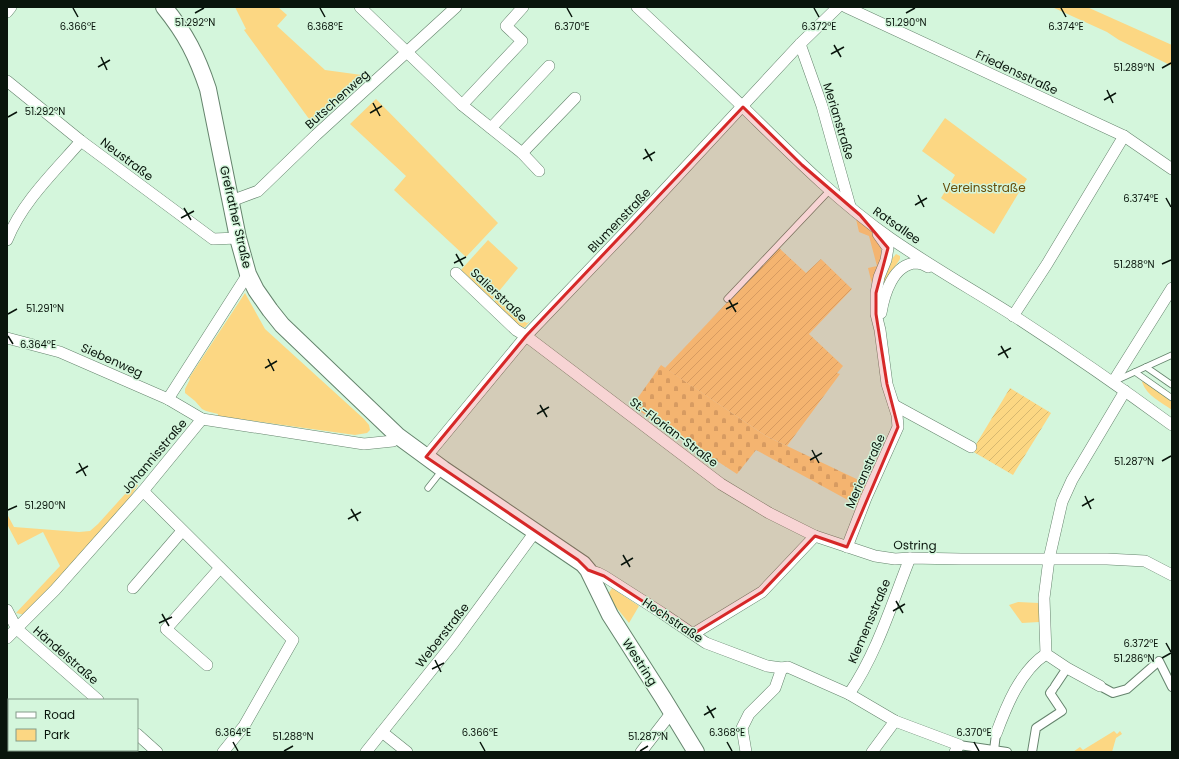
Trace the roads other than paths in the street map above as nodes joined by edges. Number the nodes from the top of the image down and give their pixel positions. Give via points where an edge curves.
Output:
1 (11, 7) edge
2 (164, 7) edge
3 (360, 7) edge
4 (456, 7) edge
5 (523, 7) edge
6 (637, 7) edge
7 (838, 7) edge
8 (846, 7) edge
9 (7, 12) edge
10 (800, 44) junction
11 (408, 52) junction
12 (550, 66) dead end
13 (7, 82) edge
14 (575, 98) dead end
15 (462, 105) junction
16 (743, 107) junction
17 (491, 128) junction
18 (1124, 136) junction
19 (81, 141) junction
20 (522, 153) junction
21 (1172, 169) edge
22 (539, 171) dead end
23 (831, 190) junction
24 (231, 201) junction
25 (850, 206) junction
26 (860, 215) junction
27 (238, 238) junction
28 (7, 240) edge
29 (940, 270) junction
30 (456, 273) dead end
31 (248, 274) junction
32 (1172, 288) edge
33 (727, 299) dead end
34 (1013, 316) junction
35 (880, 330) junction
36 (526, 336) junction
37 (7, 338) edge
38 (1170, 358) edge
39 (1146, 367) junction
40 (1135, 372) junction
41 (1113, 382) junction
42 (1172, 385) edge
43 (1125, 391) junction
44 (1172, 398) edge
45 (168, 399) junction
46 (894, 405) junction
47 (376, 415) joint
48 (202, 419) junction
49 (1172, 424) edge
50 (398, 436) junction
51 (971, 447) dead end
52 (426, 457) junction
53 (443, 469) junction
54 (428, 488) dead end
55 (143, 491) junction
56 (182, 531) junction
57 (535, 532) junction
58 (815, 536) junction
59 (847, 547) junction
60 (910, 558) junction
61 (1049, 559) junction
62 (220, 568) junction
63 (588, 570) junction
64 (1172, 575) edge
65 (133, 588) dead end
66 (7, 610) edge
67 (17, 629) junction
68 (693, 634) junction
69 (7, 638) edge
70 (1046, 654) junction
71 (207, 665) dead end
72 (782, 668) junction
73 (1067, 668) junction
74 (1100, 686) joint
75 (1172, 687) edge
76 (849, 694) junction
77 (97, 699) edge
78 (672, 712) junction
79 (895, 721) junction
80 (382, 732) junction
81 (996, 734) joint
82 (138, 735) edge
83 (957, 749) edge
84 (994, 750) junction
85 (157, 752) edge
86 (223, 752) edge
87 (366, 752) edge
88 (407, 752) edge
89 (641, 752) edge
90 (696, 752) edge
91 (746, 752) edge
92 (872, 752) edge
93 (1007, 752) edge
94 (1032, 752) edge

1 - 9 street
2 - 24 main road, Grefrather Straße via 194,50 208,89
3 - 11 street
4 - 11 street, Butschenweg
5 - 15 street via 506,26 522,41
6 - 16 street, Ratsallee
7 - 10 street, Blumenstraße
8 - 18 street, Friedensstraße
10 - 16 street, Blumenstraße
10 - 25 street, Merianstraße via 822,106
11 - 15 street
11 - 24 street, Butschenweg via 258,191
12 - 17 street
13 - 19 street, Neustraße
14 - 20 street
15 - 17 street
16 - 23 street, Ratsallee
16 - 36 street, Blumenstraße
17 - 20 street
18 - 21 street, Friedensstraße
18 - 34 street
19 - 27 street, Neustraße via 213,239
19 - 28 street via 32,198
20 - 22 street
23 - 25 street, Ratsallee
23 - 33 lane
24 - 27 main road, Grefrather Straße
25 - 26 street, Ratsallee
26 - 29 street, Ratsallee via 889,238
26 - 35 street, Merianstraße via 888,248 876,293 876,314
27 - 31 main road, Grefrather Straße
29 - 34 street, Ratsallee
29 - 35 street, Merianstraße via 918,263 910,264 896,274 884,297
30 - 36 street, Salierstraße via 516,330
31 - 45 street
31 - 47 main road, Grefrather Straße via 256,290 282,325
32 - 41 street
34 - 41 street, Ratsallee
35 - 46 street, Merianstraße via 887,384
36 - 52 street, Blumenstraße
36 - 58 street, St.-Florian-Straße via 721,484
37 - 45 street, Siebenweg via 60,352
38 - 39 lane
39 - 40 lane
39 - 42 lane
40 - 41 lane
40 - 44 lane
41 - 43 street, Ratsallee
43 - 49 street, Ratsallee
43 - 61 street via 1072,480 1062,502
45 - 48 street, Siebenweg
46 - 51 street
46 - 59 street, Merianstraße via 898,427
47 - 50 main road, Hochstraße
48 - 50 street, Johannisstraße via 364,444 393,440
48 - 55 street, Johannisstraße
50 - 52 main road, Hochstraße
52 - 53 main road, Hochstraße
53 - 54 lane
53 - 57 main road, Hochstraße
55 - 56 street
55 - 67 street, Johannisstraße
56 - 62 street
56 - 65 street
57 - 63 main road, Hochstraße via 578,560
57 - 80 street, Weberstraße via 454,642
58 - 59 street, Ostring
58 - 68 street via 762,592
59 - 60 street, Ostring via 875,556
60 - 61 street, Ostring
60 - 76 street, Klemensstraße via 881,631
61 - 64 street, Ostring via 1145,562
61 - 70 street via 1044,598
62 - 71 street via 166,629
62 - 86 street via 293,640 244,726
63 - 68 street, Hochstraße via 598,572
63 - 78 main road, Westring via 610,615
66 - 67 street
67 - 69 street, Johannisstraße
67 - 77 street, Händelstraße
68 - 72 street, Hochstraße via 706,643 767,666
70 - 73 street
70 - 81 street via 1037,660 1024,676 1004,712
72 - 76 street, Hochstraße via 788,667
72 - 91 street via 775,688 749,714 742,728
73 - 74 street
73 - 94 street via 1050,693 1062,711 1036,728
74 - 75 street via 1113,693 1127,689 1159,661
76 - 79 street, Hochstraße
78 - 89 street
78 - 90 main road, Westring
79 - 83 street, Hochstraße
79 - 92 street
80 - 87 street, Weberstraße
80 - 88 street
81 - 84 street
82 - 85 street
83 - 84 street, Hochstraße
84 - 93 street, Hochstraße

